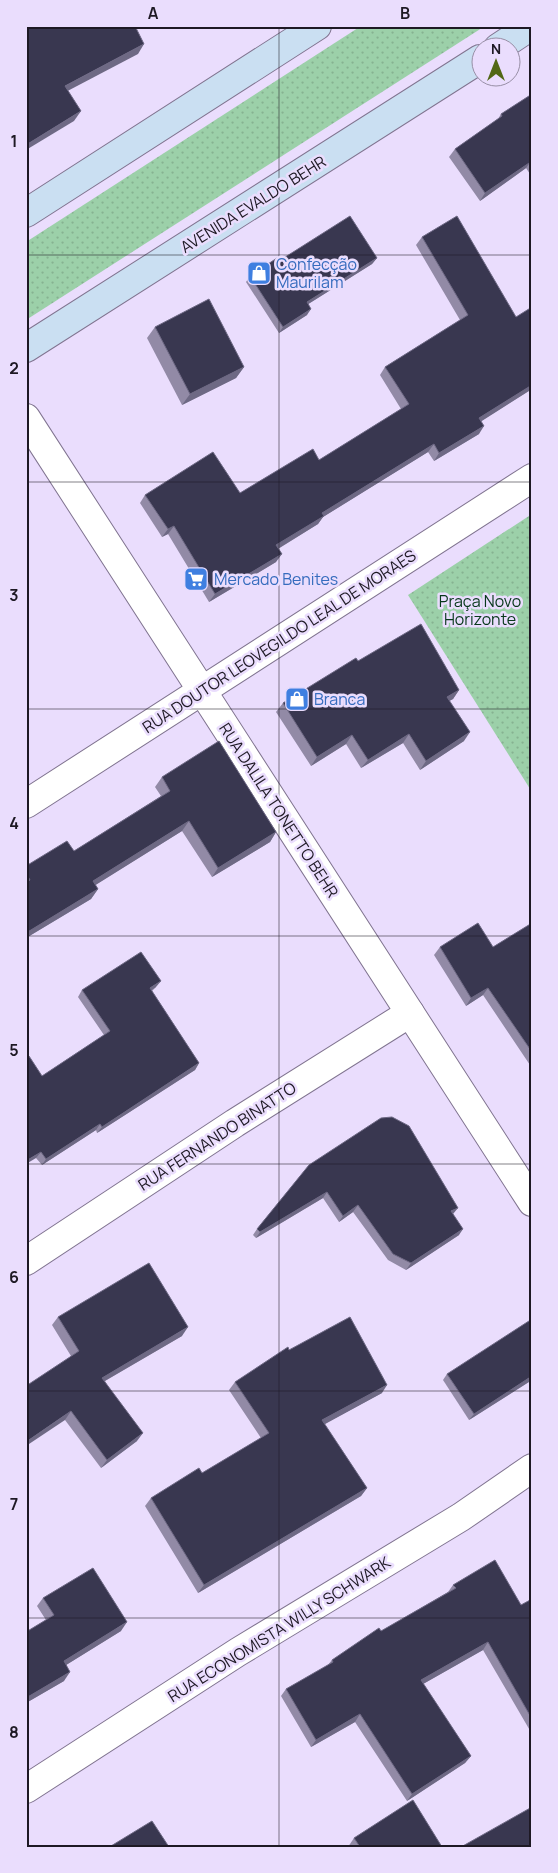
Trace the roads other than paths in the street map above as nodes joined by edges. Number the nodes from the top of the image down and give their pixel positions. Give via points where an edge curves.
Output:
1 (317, 26) edge
2 (531, 26) edge
3 (513, 38) edge
4 (470, 65) edge
5 (26, 212) edge
6 (26, 348) edge
7 (26, 418) edge
8 (532, 478) edge
9 (202, 691) junction
10 (26, 804) edge
11 (410, 1013) junction
12 (532, 1202) edge
13 (26, 1261) edge
14 (532, 1468) edge
15 (26, 1789) edge

1 - 5 street
2 - 3 street
4 - 6 street, AVENIDA EVALDO BEHR
7 - 9 street, RUA DALILA TONETTO BEHR
8 - 9 street, RUA DOUTOR LEOVEGILDO LEAL DE MORAES
9 - 10 street, RUA DOUTOR LEOVEGILDO LEAL DE MORAES
9 - 11 street, RUA DALILA TONETTO BEHR
11 - 12 street, RUA DALILA TONETTO BEHR
11 - 13 street, RUA FERNANDO BINATTO
14 - 15 street, RUA ECONOMISTA WILLY SCHWARK via 461,1517 238,1652

